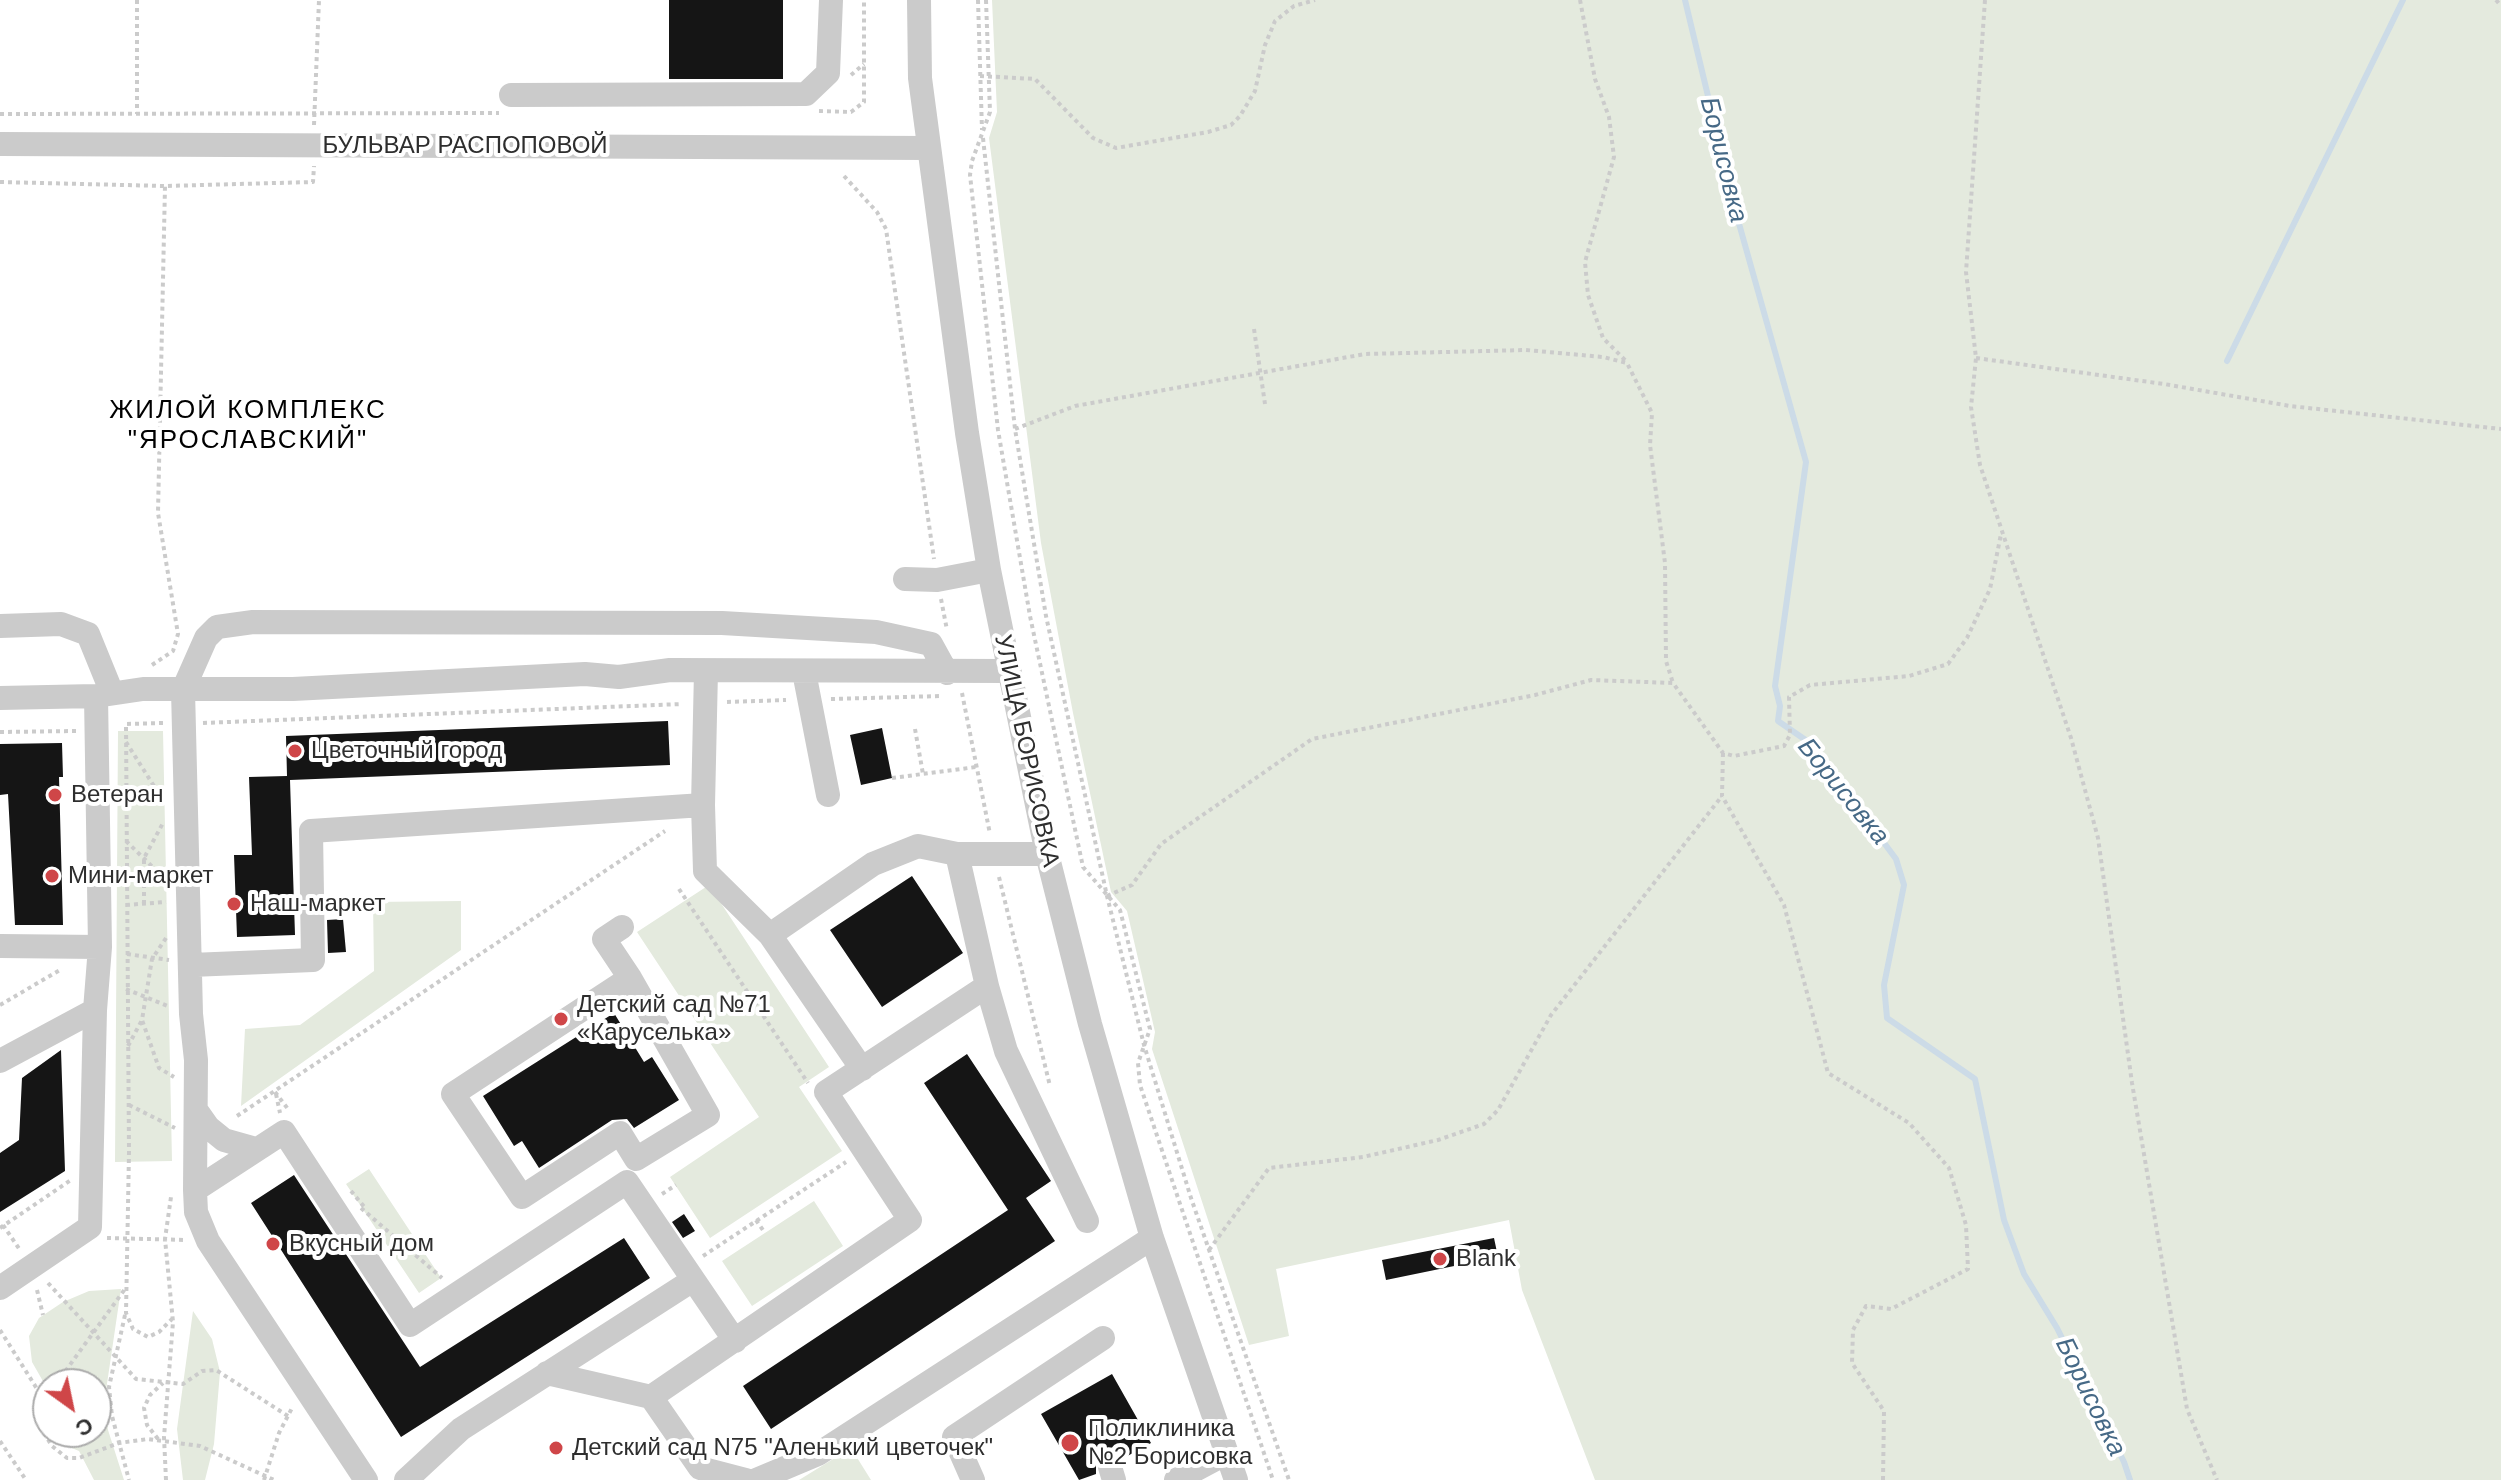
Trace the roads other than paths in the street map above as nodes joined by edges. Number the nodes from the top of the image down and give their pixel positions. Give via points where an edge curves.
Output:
1 (831, 0) edge
2 (919, 0) edge
3 (507, 104) road end
4 (0, 144) edge
5 (929, 148) junction
6 (989, 570) junction
7 (905, 579) dead end
8 (0, 626) edge
9 (706, 671) junction
10 (1008, 671) junction
11 (804, 672) junction
12 (955, 681) junction
13 (183, 690) junction
14 (104, 694) junction
15 (0, 698) edge
16 (828, 795) dead end
17 (703, 805) junction
18 (957, 854) junction
19 (1047, 854) junction
20 (622, 927) dead end
21 (770, 935) junction
22 (0, 946) edge
23 (100, 947) junction
24 (191, 965) junction
25 (630, 978) junction
26 (987, 986) junction
27 (95, 1010) junction
28 (0, 1061) edge
29 (862, 1069) junction
30 (196, 1110) junction
31 (256, 1149) junction
32 (195, 1190) junction
33 (1087, 1221) dead end
34 (1152, 1238) junction
35 (688, 1274) junction
36 (0, 1288) edge
37 (1103, 1338) dead end
38 (735, 1341) junction
39 (547, 1373) junction
40 (651, 1397) junction
41 (1227, 1453) junction
42 (366, 1480) edge
43 (406, 1480) edge
44 (746, 1480) edge
45 (756, 1480) edge
46 (973, 1480) edge
47 (1176, 1480) edge
48 (1236, 1480) edge

1 - 3 street via 828,73 806,94
2 - 5 street, УЛИЦА БОРИСОВКА via 920,78
4 - 5 street, БУЛЬВАР РАСПОПОВОЙ
5 - 6 street, УЛИЦА БОРИСОВКА
6 - 7 street via 937,580
6 - 10 street, УЛИЦА БОРИСОВКА
8 - 14 street via 61,624 88,634 102,660
9 - 11 street
9 - 13 street
9 - 17 street
10 - 12 street
10 - 19 street, УЛИЦА БОРИСОВКА
11 - 12 street
11 - 16 street
12 - 13 street via 931,644 876,632 722,623 253,622 217,627 206,638
13 - 14 street
13 - 24 street
14 - 15 street
14 - 23 street
17 - 21 street via 705,871
17 - 24 street via 311,831 313,960
18 - 19 street
18 - 21 street via 918,846 873,864
18 - 26 street
19 - 34 street, УЛИЦА БОРИСОВКА
20 - 25 street via 604,939
21 - 29 street
22 - 23 street
23 - 27 street
24 - 30 street
25 - 25 street via 708,1115 636,1159 620,1133 522,1197 453,1094
26 - 29 street
26 - 33 street via 1006,1051
27 - 28 street
27 - 36 street via 90,1227
29 - 38 street via 826,1092 910,1220
30 - 31 street via 224,1140
30 - 32 street
31 - 32 street
31 - 35 street via 284,1132 410,1325 627,1182
32 - 42 street via 204,1234
34 - 41 street, УЛИЦА БОРИСОВКА
34 - 45 street via 818,1454
35 - 38 street
35 - 39 street
37 - 46 street via 954,1437
38 - 40 street
39 - 40 street
39 - 43 street via 461,1429
40 - 44 street via 700,1468
41 - 47 street
41 - 48 street, УЛИЦА БОРИСОВКА

